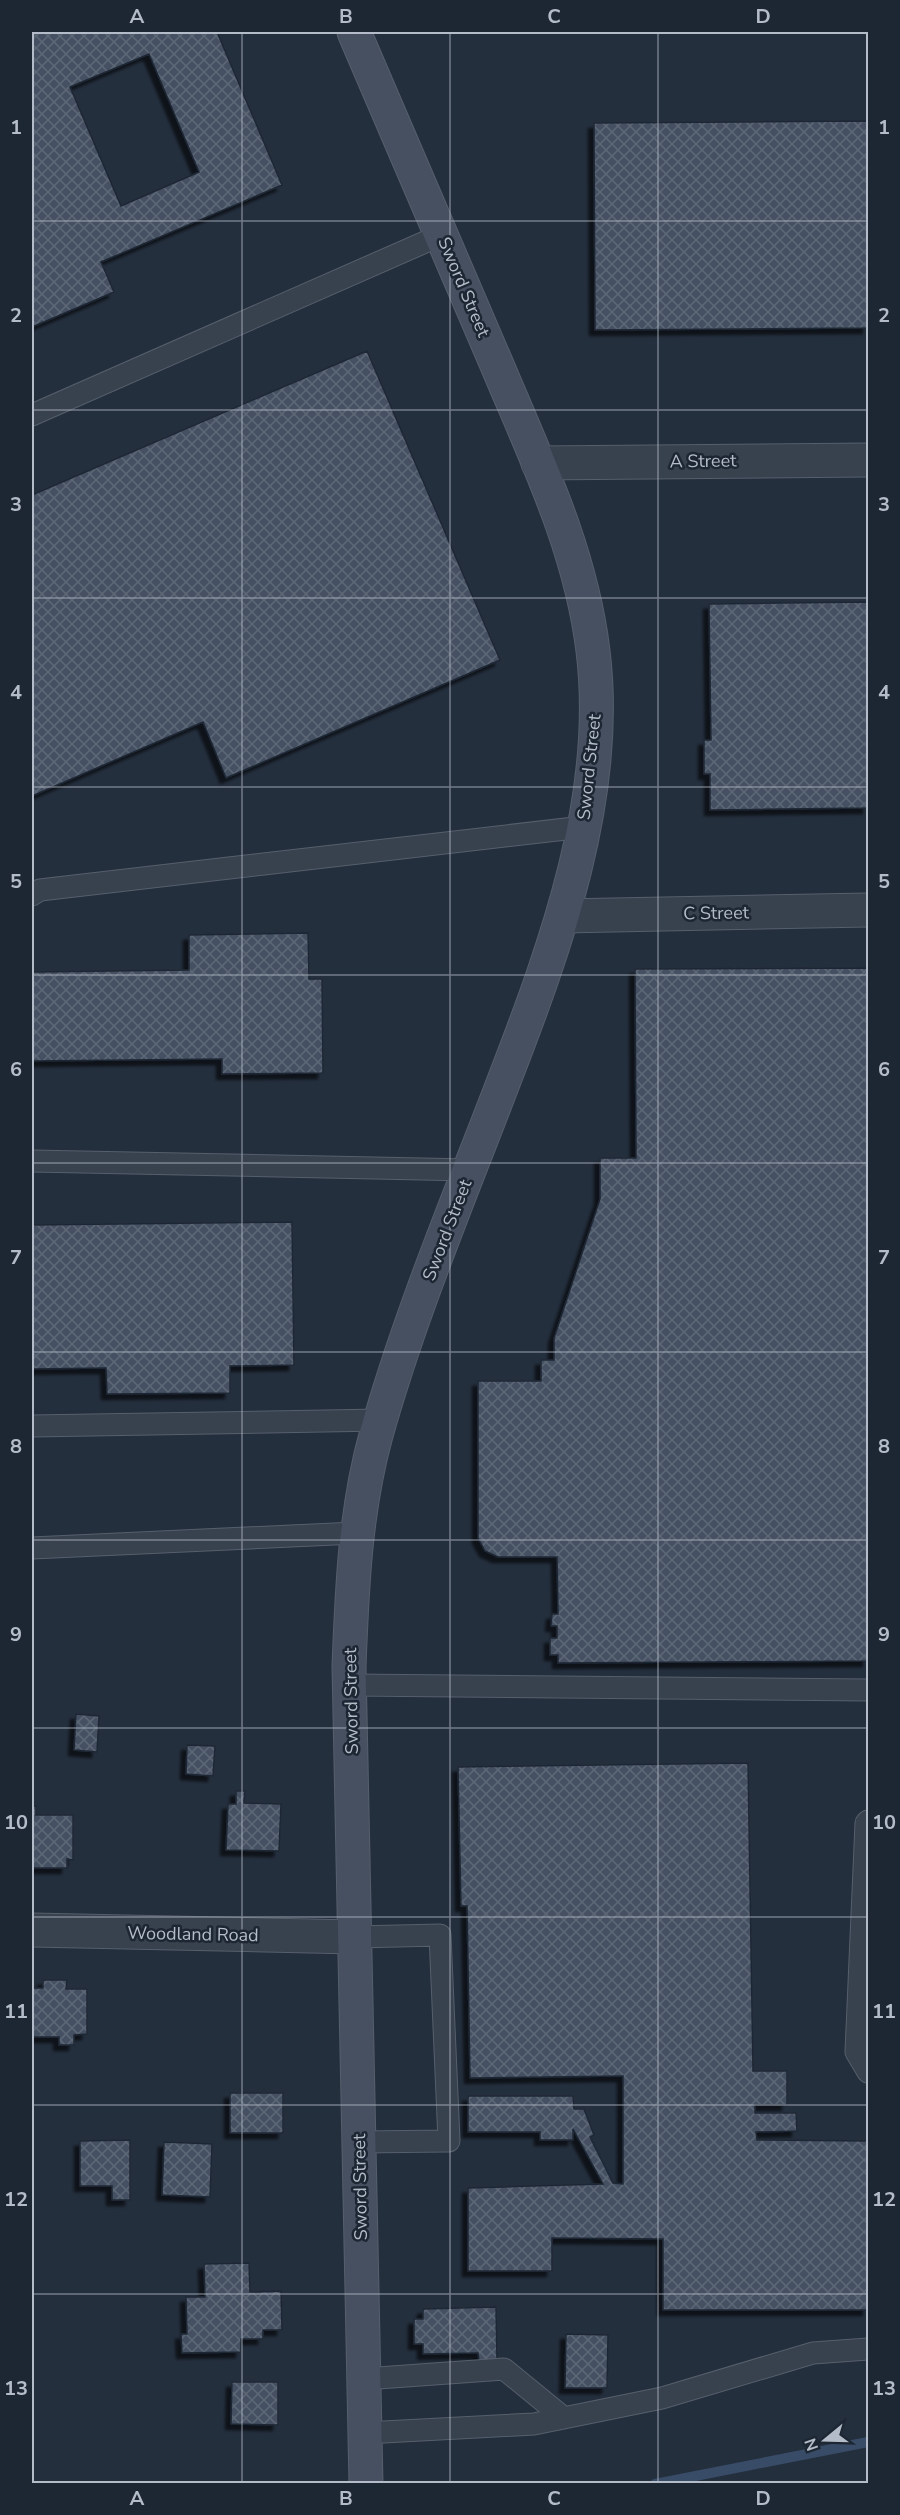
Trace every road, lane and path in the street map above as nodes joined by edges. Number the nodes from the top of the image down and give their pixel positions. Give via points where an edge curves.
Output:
1 (354, 32) edge
2 (441, 235) junction
3 (32, 415) edge
4 (868, 460) edge
5 (538, 463) junction
6 (583, 826) junction
7 (32, 895) edge
8 (868, 910) edge
9 (563, 916) junction
10 (32, 1161) edge
11 (470, 1170) junction
12 (381, 1420) junction
13 (32, 1426) edge
14 (356, 1533) junction
15 (32, 1548) edge
16 (350, 1685) junction
17 (868, 1690) edge
18 (868, 1821) edge
19 (32, 1930) edge
20 (355, 1937) junction
21 (868, 2072) edge
22 (359, 2142) junction
23 (868, 2349) edge
24 (364, 2379) junction
25 (564, 2418) junction
26 (365, 2433) junction
27 (366, 2484) edge

1 - 2 street, Sword Street
2 - 3 lane
2 - 5 street, Sword Street
4 - 5 street, A Street
5 - 6 street, Sword Street via 572,554 593,651 594,746
6 - 7 lane via 40,890
6 - 9 street, Sword Street
8 - 9 street, C Street
9 - 11 street, Sword Street
10 - 11 lane
11 - 12 street, Sword Street via 412,1322
12 - 13 lane
12 - 14 street, Sword Street
14 - 15 lane
14 - 16 street, Sword Street
16 - 17 lane
16 - 20 street, Sword Street
18 - 21 lane via 856,2052
19 - 20 street, Woodland Road
20 - 22 street, Sword Street
20 - 22 lane via 440,1935 449,2141
22 - 24 street, Sword Street
23 - 25 lane via 813,2353 662,2398
24 - 25 lane via 504,2369
24 - 26 street, Sword Street
25 - 26 lane via 534,2424
26 - 27 street, Sword Street

